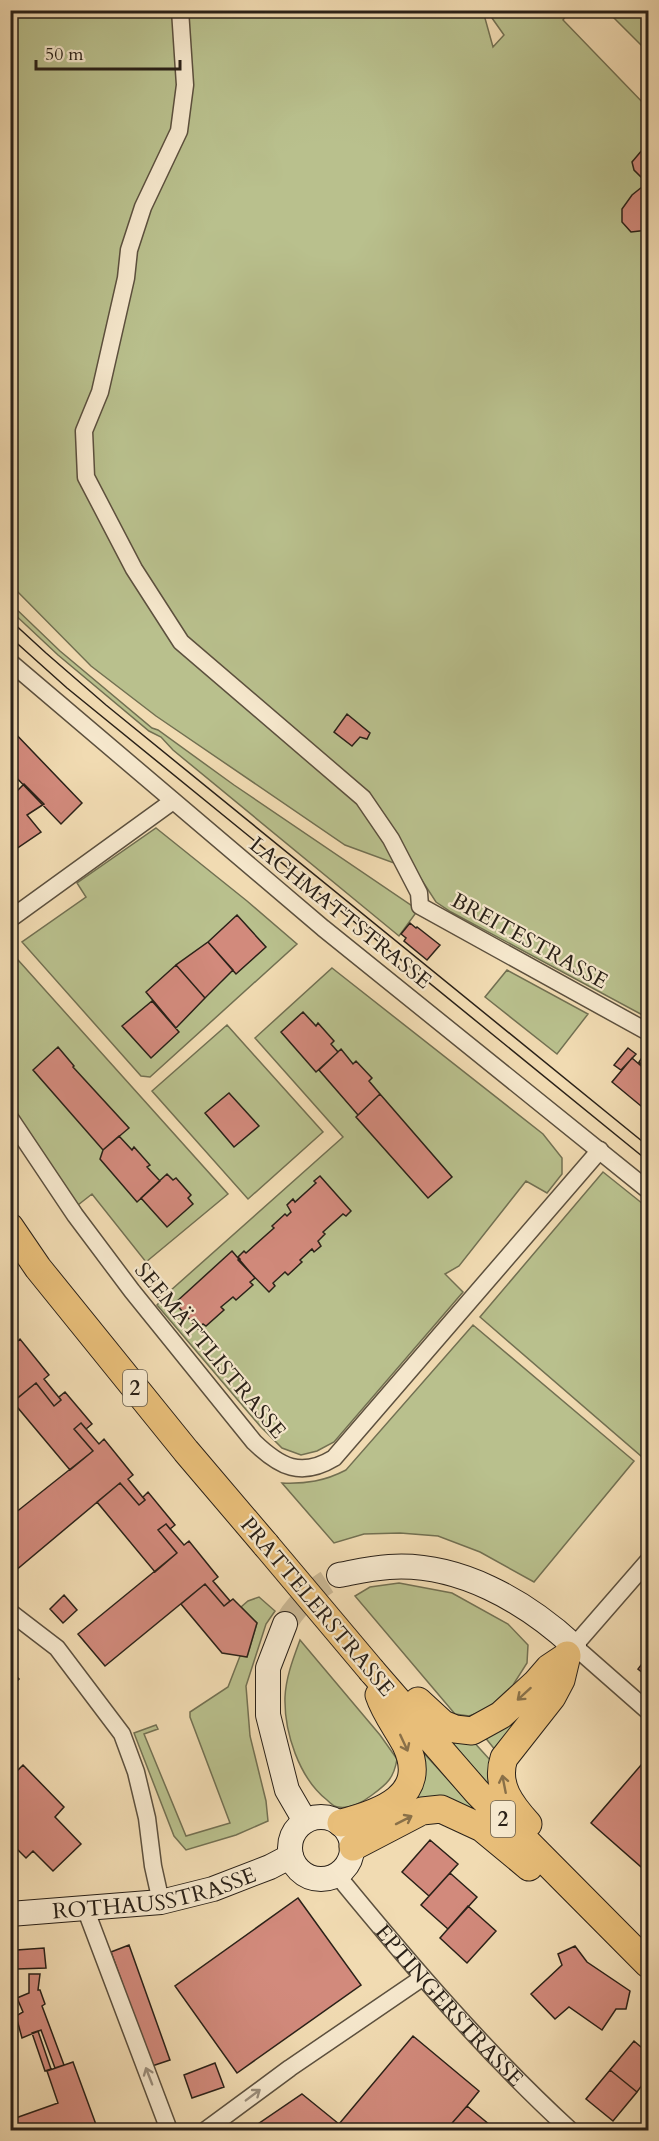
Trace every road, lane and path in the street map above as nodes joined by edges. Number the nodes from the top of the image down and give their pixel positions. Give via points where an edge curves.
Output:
1 (180, 10) edge
2 (10, 662) edge
3 (173, 801) junction
4 (10, 919) edge
5 (648, 1032) edge
6 (10, 1118) edge
7 (600, 1150) junction
8 (648, 1190) edge
9 (10, 1227) edge
10 (648, 1561) edge
11 (339, 1575) tunnel mouth
12 (10, 1612) edge
13 (285, 1624) tunnel mouth
14 (571, 1651) junction
15 (372, 1671) junction
16 (648, 1711) edge
17 (305, 1821) junction
18 (347, 1835) junction
19 (291, 1856) junction
20 (337, 1875) junction
21 (161, 1902) junction
22 (85, 1908) junction
23 (10, 1914) edge
24 (646, 1962) edge
25 (422, 1978) junction
26 (169, 2130) edge
27 (206, 2130) edge
28 (570, 2130) edge

1 - 5 street, BREITESTRASSE via 186,85 179,131 143,207 129,250 100,392 84,431 86,477 134,569 181,642 363,798 391,839 419,893 420,906
2 - 3 street, LACHMATTSTRASSE
3 - 4 street
3 - 7 street, LACHMATTSTRASSE via 323,928
6 - 7 street, SEEMÄTTLISTRASSE via 132,1291 254,1442 271,1458 302,1470 320,1467 334,1458
7 - 8 street, LACHMATTSTRASSE
9 - 15 main road, PRATTELERSTRASSE / 2, bridge via 53,1287 186,1451
10 - 14 street
11 - 14 street via 390,1567 458,1575 501,1593 552,1626
12 - 21 street via 57,1648 122,1734 147,1818
13 - 17 street via 268,1668 268,1715 287,1790
14 -> 15 main road via 501,1715 472,1731 443,1724 408,1693
14 - 16 street
24 -> 14 main road via 514,1808 504,1791 504,1758 552,1697
15 -> 18 main road via 382,1706 407,1748 413,1768 409,1786 399,1799
15 - 24 main road, PRATTELERSTRASSE / 2 via 477,1792
17 - 18 street via 323,1817
17 - 19 street via 292,1836
18 - 20 street via 349,1863
18 -> 24 main road via 422,1812 450,1812 482,1828
19 - 20 street via 309,1877
19 - 21 street, ROTHAUSSTRASSE via 213,1889
20 - 25 street, EPTINGERSTRASSE
21 - 22 street, ROTHAUSSTRASSE
22 - 23 street, ROTHAUSSTRASSE
26 -> 22 street
27 -> 25 street
25 - 28 street, EPTINGERSTRASSE via 522,2086

